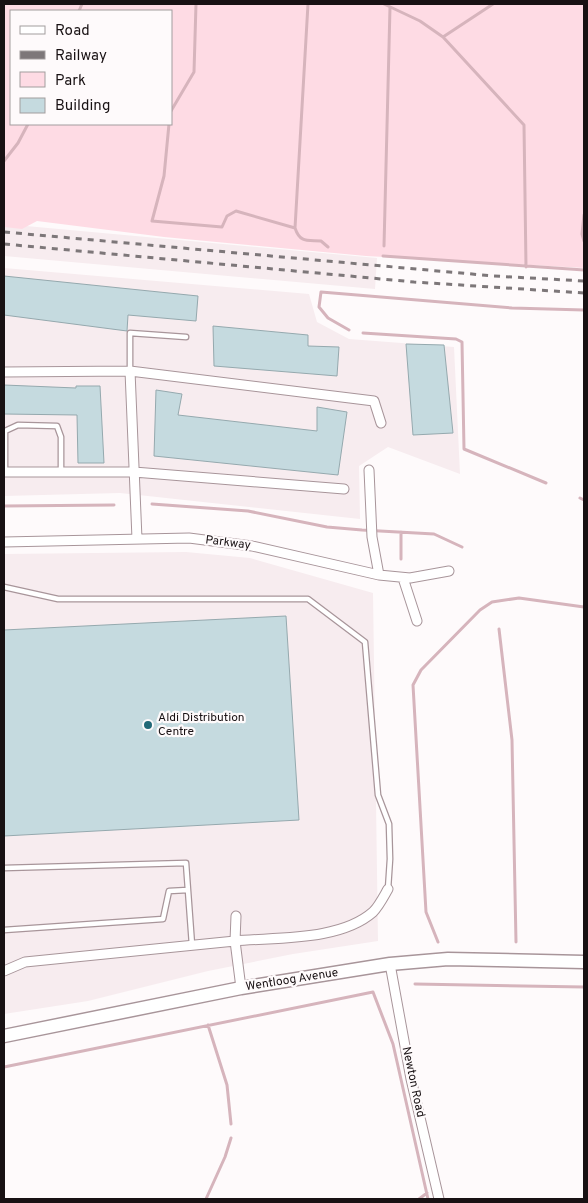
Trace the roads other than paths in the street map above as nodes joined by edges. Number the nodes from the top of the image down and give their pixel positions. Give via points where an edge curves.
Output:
1 (186, 337) dead end
2 (130, 371) junction
3 (4, 372) edge
4 (381, 424) dead end
5 (369, 470) dead end
6 (61, 471) junction
7 (4, 472) edge
8 (134, 472) junction
9 (344, 490) dead end
10 (137, 539) junction
11 (4, 542) edge
12 (449, 571) dead end
13 (379, 575) junction
14 (403, 578) junction
15 (4, 587) edge
16 (418, 621) dead end
17 (4, 868) edge
18 (388, 889) joint
19 (188, 890) junction
20 (236, 916) dead end
21 (4, 930) edge
22 (235, 941) junction
23 (192, 945) junction
24 (584, 962) edge
25 (390, 964) junction
26 (4, 971) edge
27 (242, 988) junction
28 (4, 1036) edge
29 (439, 1199) edge

1 - 2 lane via 130,333
2 - 3 street
2 - 4 street via 374,401
2 - 8 street
5 - 13 street via 372,538
6 - 7 street
6 - 7 lane via 61,437 57,426 18,424 5,430
6 - 8 street
8 - 9 street
8 - 10 street
10 - 11 street, Parkway
10 - 13 street, Parkway via 189,538 252,546
12 - 14 street, Parkway
13 - 14 street, Parkway
14 - 16 street
15 - 18 lane via 58,599 308,599 365,642 378,795 389,824
17 - 19 lane via 186,863
18 - 22 street via 374,911 350,926 322,934
19 - 21 lane via 169,891 164,919
19 - 23 lane
20 - 22 street
22 - 23 street
22 - 27 street
23 - 26 street via 25,962
24 - 25 main road, Wentloog Avenue via 448,959
25 - 27 main road, Wentloog Avenue
25 - 29 street, Newton Road via 411,1079
27 - 28 main road, Wentloog Avenue

